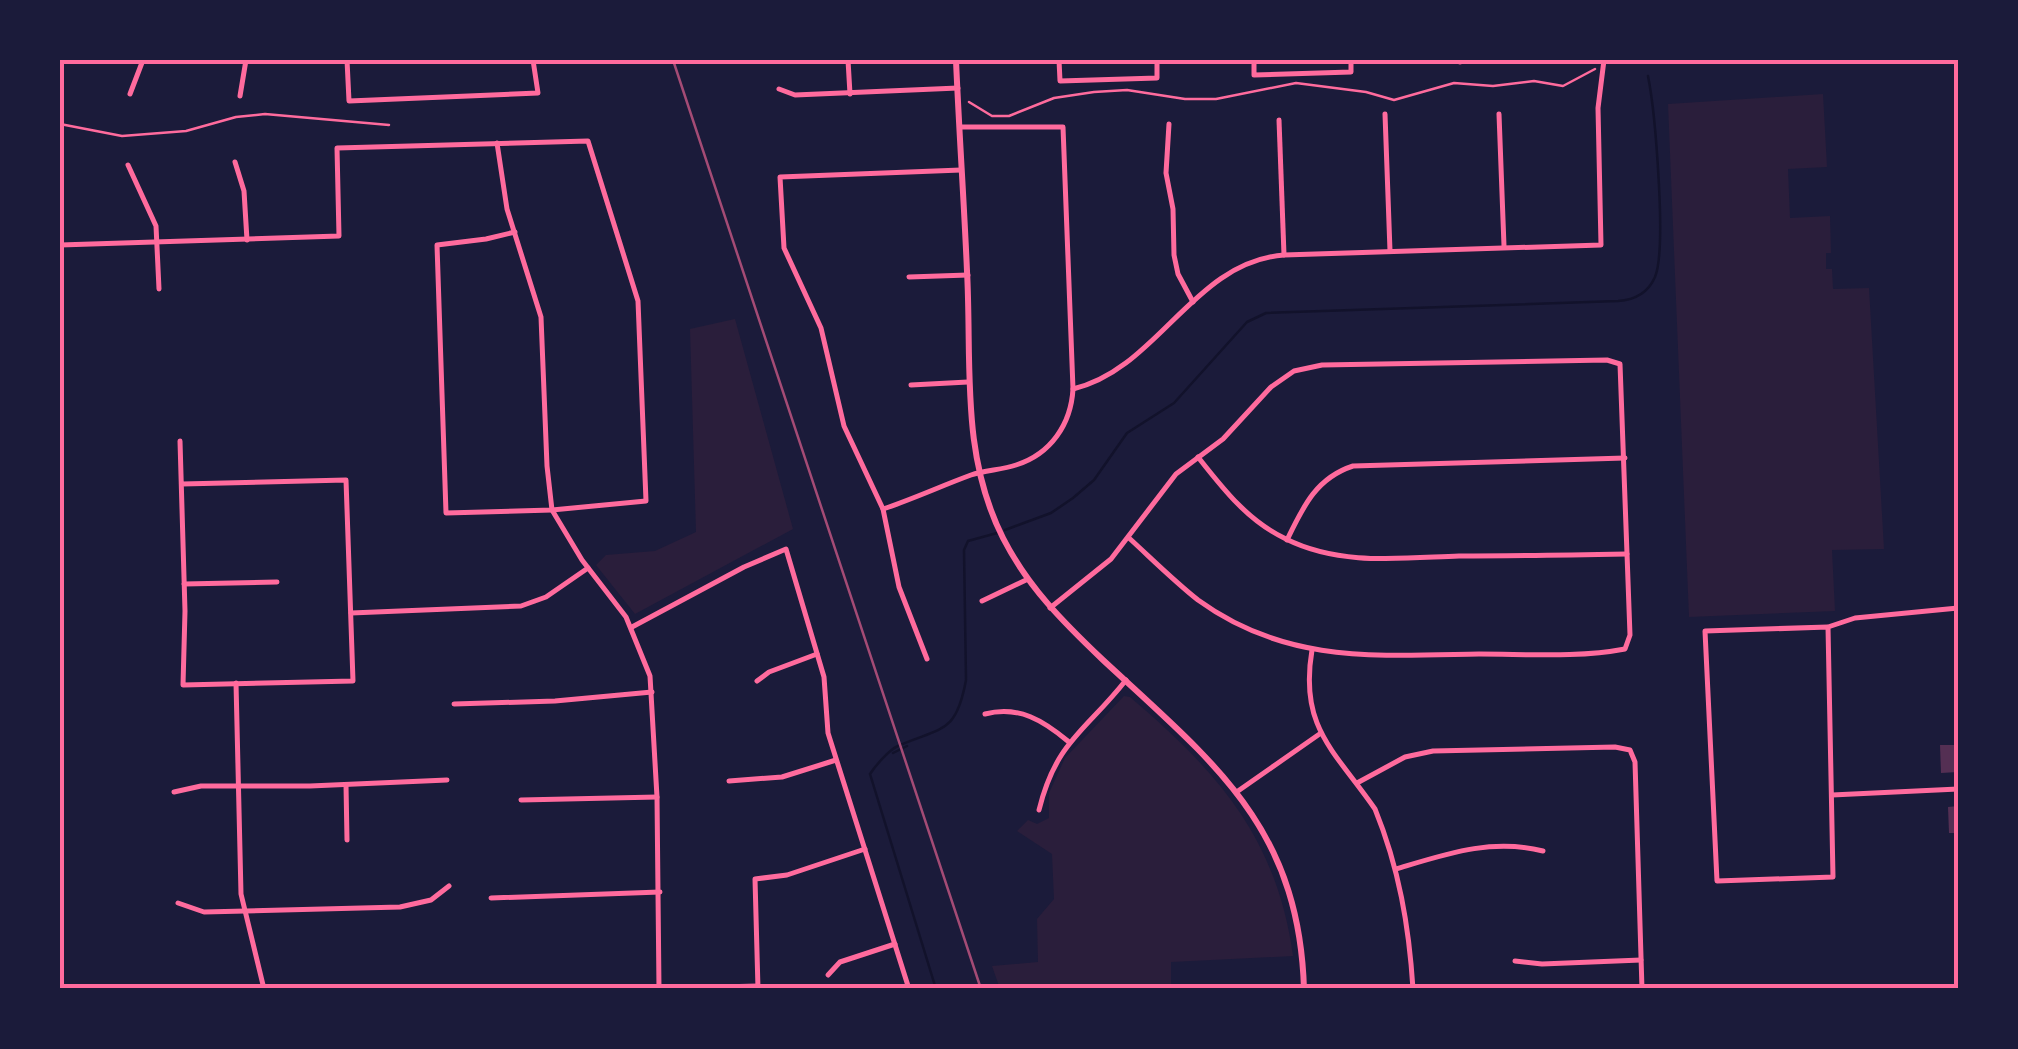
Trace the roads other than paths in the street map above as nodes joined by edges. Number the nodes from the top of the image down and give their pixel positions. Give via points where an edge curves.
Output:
1 (143, 60) edge
2 (246, 60) edge
3 (347, 60) edge
4 (533, 60) edge
5 (848, 60) edge
6 (956, 60) edge
7 (1059, 60) edge
8 (1157, 60) edge
9 (1254, 60) edge
10 (1351, 60) edge
11 (1604, 60) edge
12 (1613, 60) edge
13 (1692, 60) edge
14 (958, 88) junction
15 (778, 89) dead end
16 (130, 94) dead end
17 (850, 94) junction
18 (240, 96) dead end
19 (1385, 114) dead end
20 (1499, 114) dead end
21 (1279, 120) dead end
22 (1169, 124) dead end
23 (959, 127) junction
24 (497, 142) junction
25 (235, 162) dead end
26 (128, 166) dead end
27 (961, 170) junction
28 (514, 232) junction
29 (247, 240) junction
30 (60, 244) edge
31 (158, 244) junction
32 (1504, 246) junction
33 (1390, 251) junction
34 (1284, 255) junction
35 (968, 274) junction
36 (909, 277) dead end
37 (159, 288) dead end
38 (1193, 302) junction
39 (968, 382) junction
40 (911, 384) dead end
41 (1073, 389) junction
42 (180, 440) dead end
43 (1198, 457) junction
44 (1624, 458) junction
45 (978, 473) junction
46 (182, 484) junction
47 (883, 508) junction
48 (552, 510) junction
49 (1129, 538) junction
50 (1287, 540) junction
51 (1627, 554) junction
52 (588, 568) junction
53 (1026, 580) junction
54 (277, 582) dead end
55 (184, 584) junction
56 (982, 601) dead end
57 (1050, 608) junction
58 (1958, 608) edge
59 (350, 613) junction
60 (632, 627) junction
61 (1828, 627) junction
62 (1312, 650) junction
63 (817, 654) junction
64 (927, 659) dead end
65 (1126, 680) junction
66 (757, 682) dead end
67 (236, 684) junction
68 (652, 692) junction
69 (454, 704) dead end
70 (985, 714) dead end
71 (1320, 734) junction
72 (1069, 742) junction
73 (836, 760) junction
74 (446, 780) dead end
75 (729, 781) dead end
76 (1356, 783) junction
77 (238, 785) junction
78 (346, 785) junction
79 (1958, 789) edge
80 (1238, 791) junction
81 (174, 792) dead end
82 (1832, 795) junction
83 (657, 797) junction
84 (521, 800) dead end
85 (1038, 810) dead end
86 (347, 840) dead end
87 (865, 849) junction
88 (1543, 850) dead end
89 (1396, 869) junction
90 (448, 886) dead end
91 (660, 892) junction
92 (491, 898) dead end
93 (178, 903) dead end
94 (243, 910) junction
95 (895, 944) junction
96 (1515, 960) dead end
97 (1641, 960) junction
98 (828, 975) dead end
99 (758, 987) edge
100 (264, 989) edge
101 (643, 989) edge
102 (659, 989) edge
103 (909, 989) edge
104 (1304, 989) edge
105 (1414, 989) edge
106 (1642, 989) edge

1 - 16 street
2 - 18 street
3 - 4 street via 349,100 538,93
5 - 17 street
6 - 14 street
7 - 8 street via 1060,80 1158,78
9 - 10 street via 1254,75 1351,72
11 - 32 street via 1600,245
12 - 13 street
14 - 17 street
14 - 23 street
15 - 17 street
19 - 33 street
20 - 32 street
21 - 34 street
22 - 38 street via 1174,255
23 - 27 street
23 - 41 street via 1062,127
24 - 28 street
24 - 29 street via 337,148 340,236
24 - 48 street via 588,140 638,301 646,501
25 - 29 street
26 - 31 street
27 - 35 street
27 - 47 street via 780,177 784,248 821,328 844,426
28 - 48 street via 542,328
28 - 48 street via 438,244 446,513
29 - 31 street
30 - 31 street
31 - 37 street
32 - 33 street
33 - 34 street
34 - 38 street via 1237,267
35 - 36 street
35 - 39 street
38 - 41 street via 1114,374
39 - 40 street
39 - 45 street
41 - 45 street via 1064,426 1046,449 1020,464
42 - 46 street
43 - 44 street via 1278,380 1312,366 1607,360 1620,364
43 - 49 street via 1176,474
43 - 50 street via 1245,512
44 - 50 street via 1353,466 1313,492
44 - 51 street
45 - 47 street
45 - 53 street
46 - 55 street
46 - 59 street via 346,480
47 - 64 street via 900,587
48 - 52 street
49 - 57 street
49 - 62 street via 1223,616
50 - 51 street via 1362,558
51 - 62 street via 1626,649 1373,656
52 - 59 street via 521,606
52 - 60 street
53 - 56 street
53 - 57 street
54 - 55 street
55 - 67 street via 183,684
57 - 65 street
58 - 61 street
59 - 67 street via 353,681
60 - 63 street via 786,549
60 - 68 street
61 - 82 street
61 - 82 street via 1706,631 1717,881 1833,877
62 - 71 street via 1307,687
63 - 66 street
63 - 73 street
65 - 72 street
65 - 80 street
67 - 77 street
68 - 69 street
68 - 83 street
70 - 72 street via 1030,715
71 - 76 street
71 - 80 street
72 - 85 street
73 - 75 street via 782,777
73 - 87 street
74 - 78 street
76 - 89 street via 1375,810
76 - 97 street via 1433,750 1630,750
77 - 78 street
77 - 81 street
77 - 94 street
78 - 86 street
79 - 82 street
80 - 104 street via 1286,882
83 - 84 street
83 - 91 street
87 - 95 street
87 - 99 street via 755,879
88 - 89 street via 1476,847
89 - 105 street
90 - 94 street via 418,905
91 - 92 street
91 - 102 street
93 - 94 street via 204,912
94 - 100 street
95 - 98 street via 840,962
95 - 103 street
96 - 97 street
97 - 106 street
99 - 102 street
101 - 102 street

